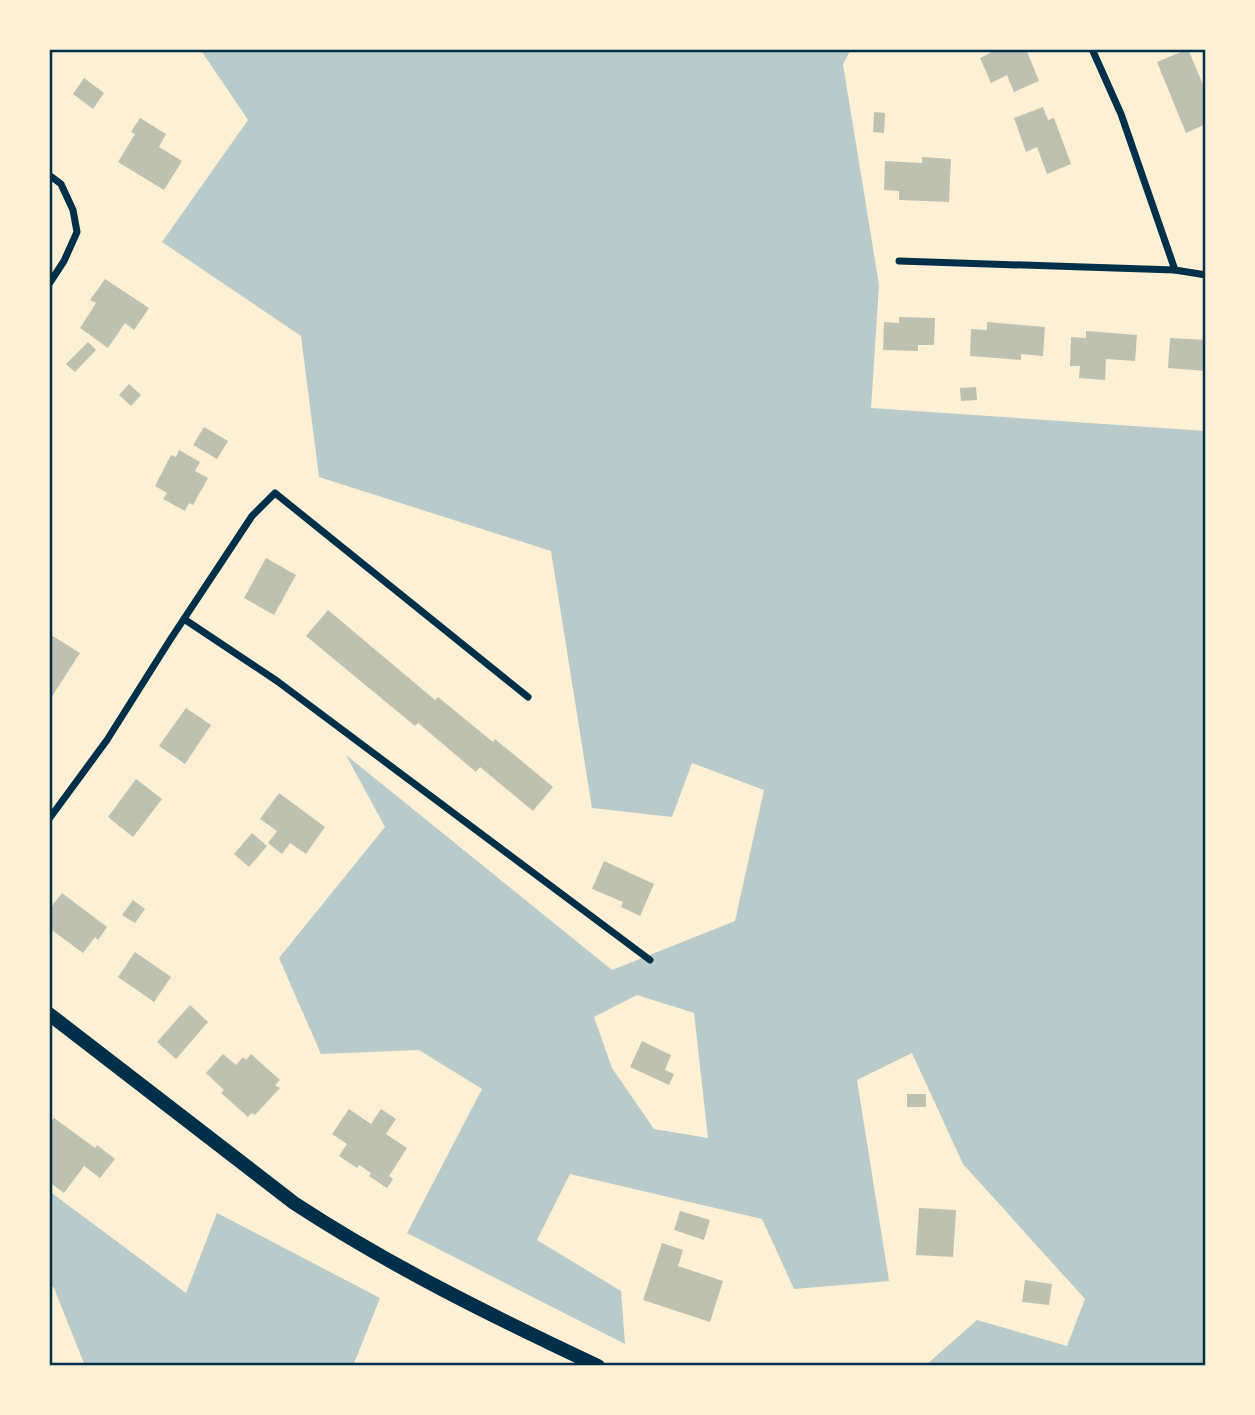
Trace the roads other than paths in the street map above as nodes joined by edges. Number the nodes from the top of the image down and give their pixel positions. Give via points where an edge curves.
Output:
1 (1092, 49) edge
2 (49, 174) edge
3 (899, 261) dead end
4 (1175, 270) junction
5 (1206, 275) edge
6 (49, 284) edge
7 (184, 619) junction
8 (528, 697) dead end
9 (49, 820) edge
10 (650, 960) dead end
11 (49, 1014) edge
12 (598, 1366) edge

1 - 4 street via 1121,114
2 - 6 street via 61,184 77,232
3 - 4 street
4 - 5 street
7 - 8 street via 252,516 275,493
7 - 9 street via 107,740
7 - 10 street via 277,681
11 - 12 main road via 334,1229 413,1275

